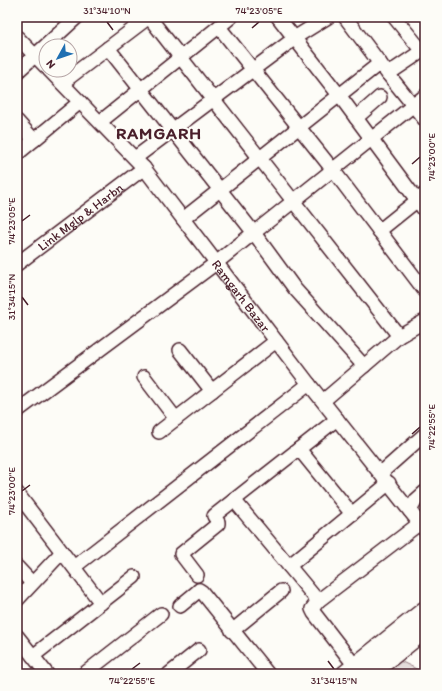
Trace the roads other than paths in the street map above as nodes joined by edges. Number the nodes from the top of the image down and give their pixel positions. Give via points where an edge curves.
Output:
1 (77, 17) edge
2 (149, 17) edge
3 (231, 17) edge
4 (278, 17) edge
5 (328, 17) edge
6 (345, 17) edge
7 (394, 17) edge
8 (219, 27) junction
9 (17, 37) edge
10 (294, 38) junction
11 (108, 48) junction
12 (423, 50) edge
13 (35, 56) junction
14 (181, 57) junction
15 (38, 59) edge
16 (380, 63) junction
17 (253, 69) junction
18 (17, 72) edge
19 (388, 74) junction
20 (57, 78) edge
21 (62, 83) junction
22 (141, 90) junction
23 (339, 95) junction
24 (425, 96) edge
25 (214, 98) junction
26 (380, 98) dead end
27 (80, 102) junction
28 (413, 105) junction
29 (356, 118) junction
30 (425, 120) edge
31 (17, 121) edge
32 (100, 122) junction
33 (299, 127) junction
34 (172, 129) junction
35 (371, 139) junction
36 (34, 140) junction
37 (17, 154) edge
38 (135, 158) junction
39 (260, 158) junction
40 (144, 168) junction
41 (333, 170) junction
42 (220, 190) junction
43 (421, 197) edge
44 (294, 201) junction
45 (425, 211) edge
46 (183, 219) junction
47 (379, 231) junction
48 (254, 232) junction
49 (216, 263) junction
50 (17, 264) edge
51 (425, 291) edge
52 (425, 321) edge
53 (399, 336) junction
54 (276, 341) junction
55 (180, 350) dead end
56 (364, 366) junction
57 (144, 377) dead end
58 (309, 384) junction
59 (212, 391) junction
60 (323, 401) junction
61 (17, 411) edge
62 (337, 418) junction
63 (176, 419) junction
64 (160, 432) dead end
65 (425, 434) edge
66 (299, 449) junction
67 (385, 478) junction
68 (425, 492) edge
69 (17, 493) edge
70 (234, 500) junction
71 (410, 511) junction
72 (352, 514) junction
73 (422, 526) edge
74 (62, 552) junction
75 (289, 566) junction
76 (17, 567) edge
77 (74, 567) junction
78 (197, 575) dead end
79 (134, 577) dead end
80 (32, 583) junction
81 (281, 591) dead end
82 (17, 600) edge
83 (318, 601) junction
84 (101, 603) junction
85 (180, 606) dead end
86 (425, 610) edge
87 (161, 614) dead end
88 (425, 630) edge
89 (232, 631) junction
90 (17, 636) edge
91 (199, 650) dead end
92 (33, 656) junction
93 (357, 671) edge
94 (47, 674) edge
95 (84, 674) edge
96 (169, 674) edge
97 (268, 674) edge

1 - 13 street
2 - 11 street
2 - 14 street
3 - 8 street
4 - 10 street
5 - 10 street
6 - 16 street
7 - 12 street
8 - 14 street
8 - 17 street
9 - 13 street
10 - 17 street
10 - 23 street
11 - 21 street
11 - 22 street
12 - 19 street
13 - 15 street
13 - 18 street
14 - 22 street
14 - 25 street
16 - 19 street
16 - 23 street
17 - 25 street
17 - 33 street
19 - 28 street
20 - 21 street, Ramgarh Bazar
21 - 27 street, Ramgarh Bazar
22 - 32 street
22 - 34 street
23 - 29 street
23 - 33 street
24 - 28 street
25 - 34 street
25 - 39 street
26 - 29 street
27 - 32 street, Ramgarh Bazar
27 - 36 street
28 - 30 street
28 - 35 street
29 - 35 street
31 - 36 street
32 - 38 street, Ramgarh Bazar
33 - 39 street
33 - 41 street
34 - 38 street
34 - 42 street
35 - 41 street
35 - 43 street
36 - 37 street
38 - 40 street, Ramgarh Bazar
39 - 42 street
39 - 44 street
40 - 46 street, Ramgarh Bazar
40 - 50 street, Link Mglp & Harbn
41 - 44 street
41 - 47 street
42 - 46 street
42 - 48 street
43 - 45 street
43 - 47 street
44 - 48 street
44 - 53 street
46 - 49 street, Ramgarh Bazar
47 - 51 street
48 - 49 street
48 - 56 street via 295,289
49 - 54 street, Ramgarh Bazar
49 - 61 street
52 - 53 street
53 - 56 street
54 - 58 street, Ramgarh Bazar
54 - 59 street
55 - 59 street
56 - 60 street
57 - 63 street
58 - 60 street, Ramgarh Bazar
58 - 77 street
59 - 63 street
60 - 62 street, Ramgarh Bazar
62 - 66 street
62 - 67 street, Ramgarh Bazar
63 - 64 street
65 - 67 street
66 - 70 street
66 - 72 street
67 - 71 street, Ramgarh Bazar
67 - 72 street
68 - 71 street via 416,500
69 - 74 street
70 - 75 street
70 - 78 street via 214,516 218,524 181,554
71 - 73 street, Ramgarh Bazar
72 - 75 street
73 - 83 street
74 - 77 street
74 - 80 street
75 - 83 street
76 - 80 street
77 - 84 street
79 - 84 street
80 - 82 street
81 - 89 street
83 - 93 street via 312,609 314,613
84 - 92 street
85 - 89 street via 199,590
86 - 93 main road
87 - 95 street
88 - 93 main road
89 - 97 street
90 - 92 street
91 - 96 street
92 - 94 street

